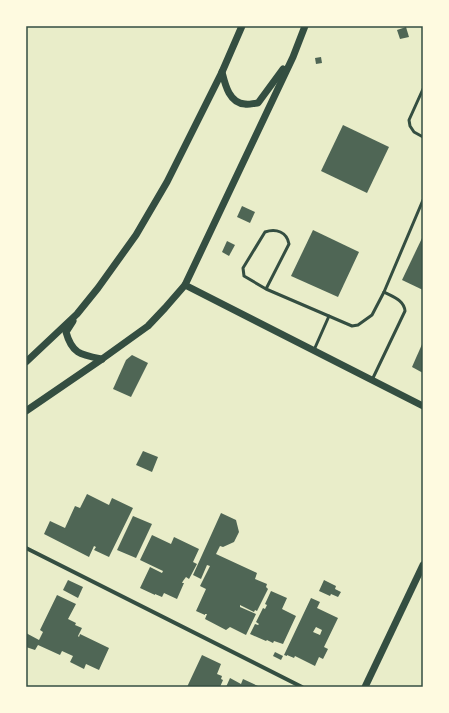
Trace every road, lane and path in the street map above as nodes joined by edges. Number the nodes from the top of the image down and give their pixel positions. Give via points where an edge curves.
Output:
1 (242, 26) edge
2 (305, 26) edge
3 (293, 57) junction
4 (222, 72) junction
5 (423, 89) edge
6 (423, 137) edge
7 (423, 200) edge
8 (186, 285) junction
9 (266, 289) junction
10 (384, 292) junction
11 (77, 314) junction
12 (329, 316) junction
13 (314, 350) junction
14 (102, 359) junction
15 (26, 362) edge
16 (372, 380) junction
17 (423, 406) edge
18 (26, 411) edge
19 (26, 548) edge
20 (423, 565) edge
21 (302, 687) edge
22 (365, 687) edge

1 - 4 street
2 - 3 street
3 - 4 street via 258,103 244,104 231,96
3 - 8 street
4 - 11 street via 167,182 136,235
5 - 6 lane via 409,120 414,132
7 - 10 lane
8 - 13 street
8 - 14 street via 148,326
9 - 9 lane via 289,244 284,234 278,231 265,232 243,268 244,276
9 - 12 lane
10 - 12 lane via 372,315 358,325 352,326
10 - 16 lane via 404,305 405,311
11 - 14 street via 66,332 69,343 82,355
11 - 15 street
12 - 13 lane
13 - 16 street
14 - 18 street
16 - 17 street
19 - 21 street
20 - 22 street

